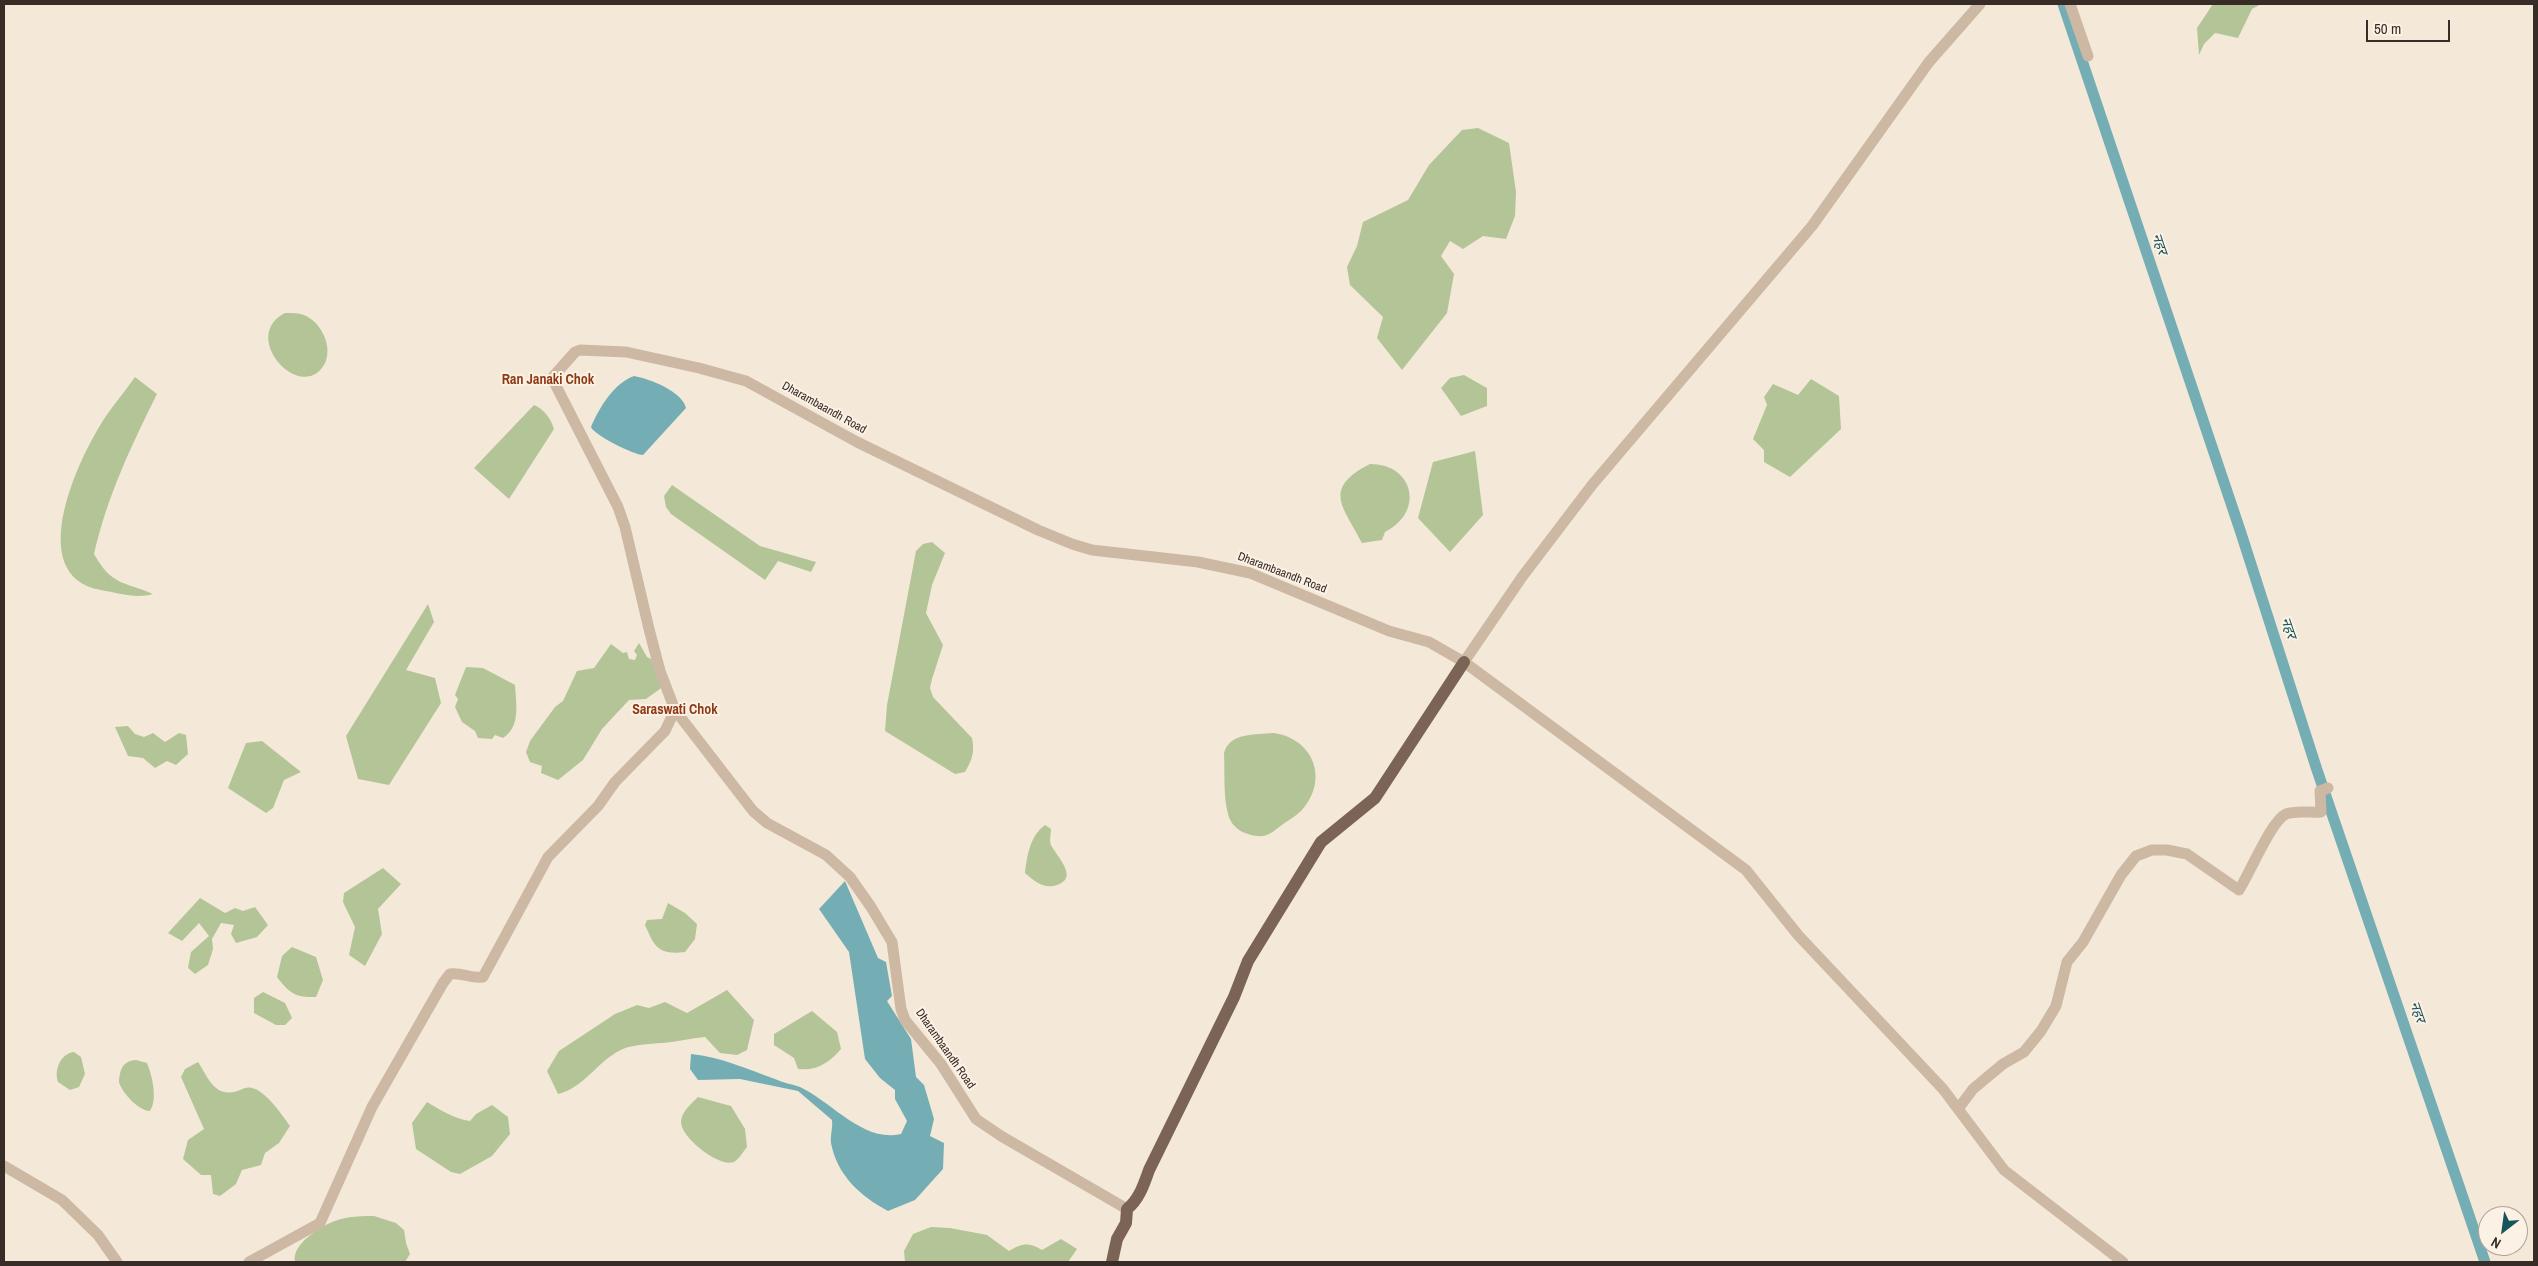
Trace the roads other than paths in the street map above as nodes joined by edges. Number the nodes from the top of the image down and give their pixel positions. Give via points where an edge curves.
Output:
1 (1980, 4) edge
2 (2070, 4) edge
3 (2088, 56) dead end
4 (1464, 662) junction
5 (675, 710) junction
6 (2324, 789) dead end
7 (1958, 1109) junction
8 (4, 1166) edge
9 (1127, 1209) junction
10 (116, 1262) edge
11 (248, 1262) edge
12 (1112, 1262) edge
13 (2123, 1262) edge

1 - 4 street via 1929,62 1812,226 1592,485 1522,576
2 - 3 street
4 - 5 street, Dharambaandh Road via 1429,642 1389,631 1250,573 1198,562 1092,550 1072,544 857,442 746,381 626,352 580,350 552,378 618,506 660,671
4 - 7 street via 1746,870 1798,935 1877,1017
4 - 9 main road via 1375,798 1321,842 1248,961 1234,997 1142,1187
5 - 9 street, Dharambaandh Road via 753,810 767,823 826,855 855,885 892,942 905,1020 940,1064 976,1119
5 - 11 street via 665,731 614,782 598,806 548,857 482,977 473,979 461,973 450,974 443,982 372,1107 320,1222
6 - 7 street via 2321,812 2285,814 2272,827 2239,890 2187,854 2152,850 2136,856 2067,962 2056,1006 2041,1031 2024,1052 2003,1064 1973,1089
7 - 13 street via 2004,1170
8 - 10 street via 62,1200 98,1235
9 - 12 main road via 1126,1223 1117,1239

